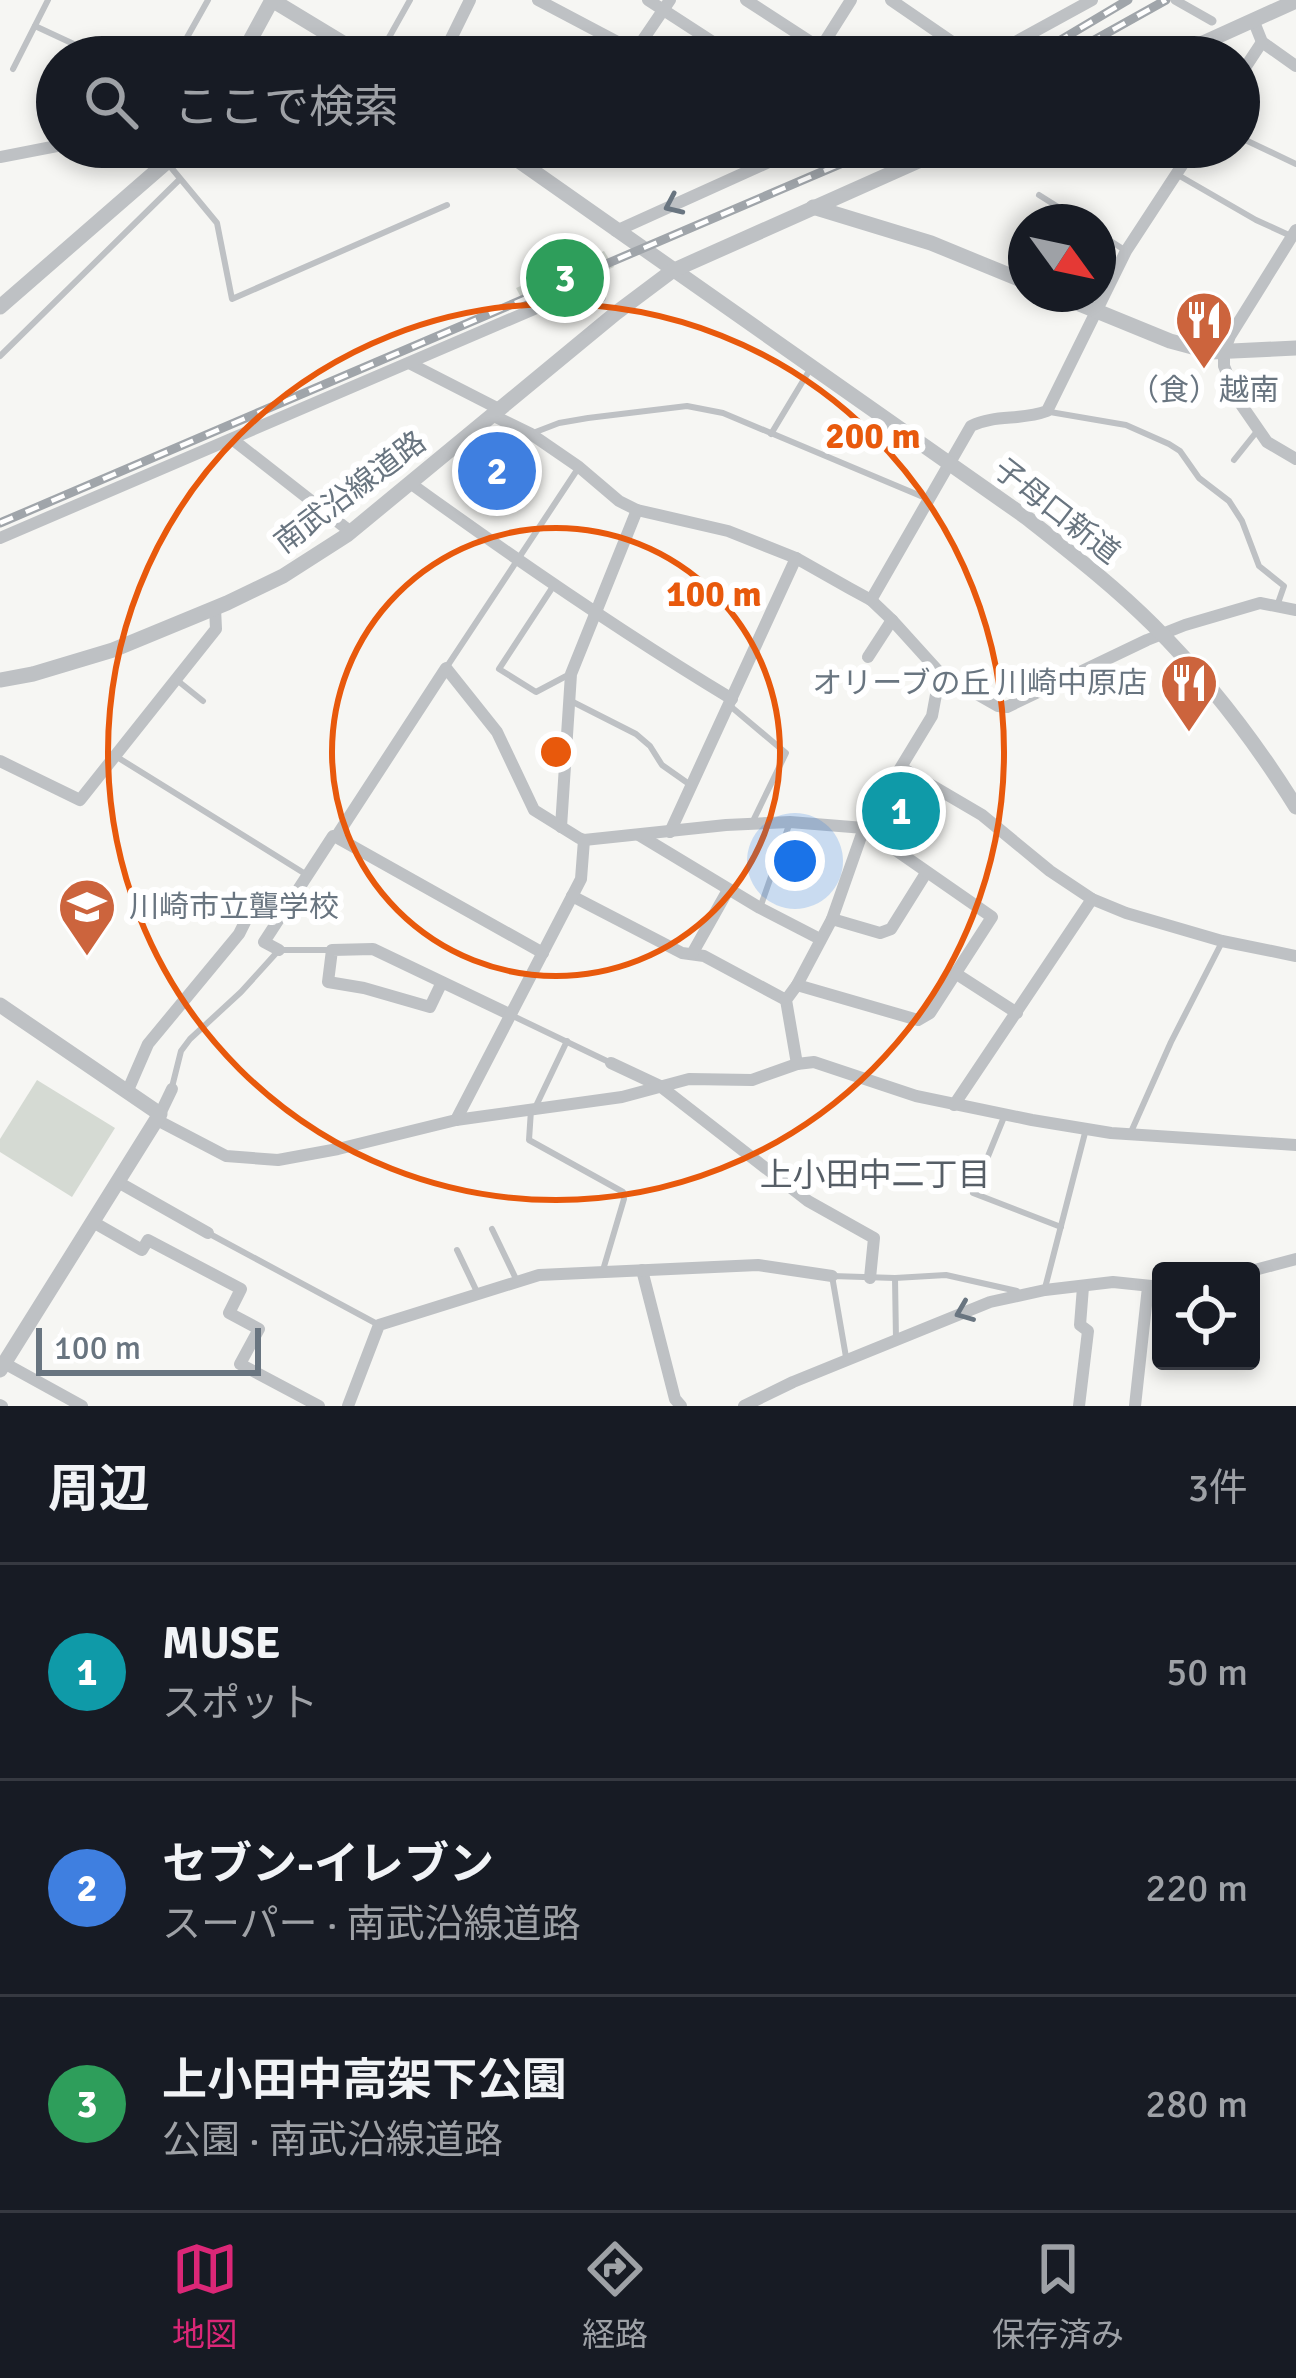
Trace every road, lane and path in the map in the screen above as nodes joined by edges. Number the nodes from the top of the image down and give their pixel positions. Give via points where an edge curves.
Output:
1 (48, 0) edge
2 (208, 0) edge
3 (272, 0) edge
4 (410, 0) edge
5 (470, 0) edge
6 (538, 0) edge
7 (648, 0) edge
8 (746, 0) edge
9 (851, 0) edge
10 (891, 0) edge
11 (1092, 0) edge
12 (1175, 0) edge
13 (1296, 2) edge
14 (667, 5) edge
15 (1212, 21) dead end
16 (1254, 22) junction
17 (35, 26) junction
18 (56, 36) edge
19 (188, 36) edge
20 (252, 36) edge
21 (331, 36) edge
22 (390, 36) edge
23 (452, 36) edge
24 (607, 36) edge
25 (651, 36) edge
26 (708, 36) edge
27 (794, 36) edge
28 (828, 36) edge
29 (943, 36) edge
30 (1026, 36) edge
31 (1221, 36) edge
32 (1260, 36) edge
33 (1260, 37) edge
34 (1262, 42) junction
35 (1260, 45) edge
36 (1295, 63) edge
37 (13, 70) dead end
38 (1260, 149) edge
39 (36, 150) edge
40 (0, 158) edge
41 (1296, 164) edge
42 (160, 168) edge
43 (170, 168) edge
44 (528, 168) edge
45 (745, 168) edge
46 (902, 168) edge
47 (1180, 168) edge
48 (1176, 174) junction
49 (180, 179) junction
50 (1039, 195) dead end
51 (1053, 204) edge
52 (447, 205) dead end
53 (813, 207) junction
54 (616, 231) junction
55 (1294, 233) edge
56 (1116, 244) edge
57 (1126, 251) junction
58 (672, 271) junction
59 (1116, 271) edge
60 (1008, 275) edge
61 (600, 298) dead end
62 (0, 307) edge
63 (1096, 312) edge
64 (1098, 312) edge
65 (1296, 348) edge
66 (1224, 352) junction
67 (0, 356) edge
68 (409, 364) junction
69 (811, 368) junction
70 (1047, 411) junction
71 (496, 412) junction
72 (1258, 430) junction
73 (531, 434) junction
74 (771, 434) junction
75 (232, 439) junction
76 (1296, 458) edge
77 (1234, 460) dead end
78 (948, 463) junction
79 (579, 467) junction
80 (410, 483) junction
81 (928, 499) junction
82 (637, 510) junction
83 (352, 532) junction
84 (0, 538) edge
85 (796, 559) junction
86 (518, 562) junction
87 (554, 585) junction
88 (872, 600) junction
89 (1276, 606) junction
90 (215, 608) junction
91 (1296, 610) edge
92 (596, 614) junction
93 (892, 620) junction
94 (1162, 634) junction
95 (868, 657) dead end
96 (446, 668) junction
97 (940, 673) junction
98 (571, 674) junction
99 (0, 680) edge
100 (176, 680) junction
101 (569, 700) junction
102 (203, 701) dead end
103 (730, 702) junction
104 (115, 756) junction
105 (0, 761) edge
106 (902, 768) junction
107 (692, 786) junction
108 (1296, 807) edge
109 (790, 822) junction
110 (752, 824) junction
111 (561, 827) junction
112 (864, 828) junction
113 (670, 832) junction
114 (638, 835) junction
115 (336, 837) junction
116 (584, 840) junction
117 (926, 873) junction
118 (308, 875) junction
119 (728, 890) junction
120 (572, 896) junction
121 (1092, 899) junction
122 (760, 908) junction
123 (832, 919) junction
124 (245, 922) dead end
125 (820, 939) junction
126 (1222, 940) junction
127 (279, 950) junction
128 (332, 950) junction
129 (543, 953) junction
130 (692, 954) junction
131 (1296, 956) edge
132 (955, 974) junction
133 (442, 982) junction
134 (797, 985) junction
135 (786, 1000) junction
136 (0, 1006) edge
137 (1017, 1013) junction
138 (511, 1015) junction
139 (567, 1041) junction
140 (610, 1063) joint
141 (797, 1064) junction
142 (659, 1086) junction
143 (172, 1089) joint
144 (128, 1090) junction
145 (954, 1105) junction
146 (533, 1109) junction
147 (1005, 1114) junction
148 (158, 1117) junction
149 (456, 1120) junction
150 (1086, 1129) junction
151 (1130, 1135) junction
152 (1296, 1145) edge
153 (118, 1182) junction
154 (93, 1222) junction
155 (1060, 1226) junction
156 (492, 1229) dead end
157 (208, 1233) joint
158 (457, 1250) dead end
159 (1296, 1259) edge
160 (1260, 1269) edge
161 (642, 1270) junction
162 (602, 1271) junction
163 (832, 1276) junction
164 (870, 1278) junction
165 (895, 1278) junction
166 (517, 1281) junction
167 (1082, 1287) junction
168 (1152, 1287) edge
169 (1045, 1290) junction
170 (478, 1294) junction
171 (1028, 1294) junction
172 (1152, 1305) edge
173 (379, 1325) junction
174 (896, 1340) junction
175 (847, 1360) junction
176 (2, 1366) edge
177 (82, 1406) edge
178 (320, 1406) edge
179 (348, 1406) edge
180 (681, 1406) edge
181 (744, 1406) edge
182 (1079, 1406) edge
183 (1135, 1406) edge

1 - 17 lane
2 - 19 lane
3 - 20 street
3 - 21 street
4 - 22 lane
5 - 23 street
6 - 24 street
7 - 14 street
8 - 27 street
9 - 28 street
10 - 29 street
11 - 30 street
12 - 15 street
13 - 16 street
14 - 25 street
14 - 26 street
16 - 31 street
16 - 32 street
17 - 18 lane
17 - 37 lane
33 - 34 street
34 - 35 street
34 - 36 street
38 - 41 lane
39 - 40 street
42 - 62 street
43 - 49 lane
44 - 54 street, 子母口新道
45 -> 54 street
46 - 53 street, 南武沿線道路
47 - 48 street
48 - 55 lane
48 - 57 street
49 - 52 lane via 217,223 232,299
49 - 67 lane
50 - 51 lane
53 - 58 street, 南武沿線道路
53 - 60 street
54 - 58 street, 子母口新道
55 - 66 street
56 - 57 lane
57 - 59 street
58 - 69 street, 子母口新道
58 - 71 street, 南武沿線道路
61 - 68 street via 590,285
63 - 70 street
64 - 66 street
65 - 66 street
66 - 72 street via 1238,400
68 - 71 street
68 - 75 street
69 - 74 lane
69 - 78 street, 子母口新道
70 - 78 street via 971,426
70 - 89 lane via 1126,425 1180,451 1229,501 1258,566 1284,586
71 - 73 street
71 - 80 street, 南武沿線道路
72 - 76 street
72 - 77 lane
73 - 74 lane via 687,406
73 - 79 street
74 - 81 lane
75 - 83 street
75 - 84 street
78 - 81 street
78 - 94 street, 子母口新道 via 1060,544
79 - 82 street
79 - 86 lane
80 - 83 street, 南武沿線道路
80 - 86 street
81 - 88 street
82 - 85 street via 728,531
82 - 92 street
83 - 90 street, 南武沿線道路
85 - 88 street
85 - 103 street
86 - 87 street
86 - 96 lane
87 - 92 street
87 - 98 lane via 499,669 536,692
88 - 93 street
89 - 91 street
89 - 94 street via 1244,606
90 - 99 street, 南武沿線道路 via 113,650
90 - 100 street via 216,629
92 - 98 street
92 - 103 street
93 - 95 street
93 - 97 street
94 - 97 street via 1007,707
94 - 108 street, 子母口新道
96 - 111 street via 497,732 534,810
96 - 115 street
97 - 106 street via 932,716
98 - 101 street
100 - 102 lane
100 - 104 street
101 - 107 lane via 636,734
101 - 111 street
103 - 107 street
103 - 110 lane via 786,753
104 - 105 street via 80,800
104 - 118 lane
106 - 112 street
106 - 121 street via 982,815
107 - 113 street
109 - 110 street
109 - 112 street
109 - 122 lane
110 - 113 street
111 - 116 street
112 - 117 street
112 - 123 street
113 - 114 street
114 - 116 street
114 - 119 street
115 - 118 street
115 - 129 street
116 - 120 street
117 - 123 street via 886,932
117 - 132 street via 992,916
118 - 127 street via 264,942
119 - 122 street
119 - 130 street
120 - 129 street
120 - 130 street
121 - 126 street
121 - 137 street
122 - 125 street
123 - 125 street
124 - 144 street via 148,1044
125 - 134 street
126 - 131 street
126 - 151 lane
127 - 128 lane
127 - 143 lane via 190,1039
128 - 133 street via 374,949
128 - 133 street via 328,982 430,1007
129 - 138 street
130 - 135 street
132 - 134 street via 918,1020
132 - 137 street
133 - 138 street
134 - 135 street
135 - 141 street
136 - 144 street
137 - 145 street
138 - 139 lane
138 - 149 street
139 - 140 lane
139 - 146 lane
140 - 142 street
141 - 142 street via 752,1080
141 - 145 street via 814,1062
142 - 146 street
142 - 164 street via 808,1202 874,1238
143 - 148 street
144 - 148 street
145 - 147 street
146 - 149 street
146 - 162 lane via 530,1140 622,1192
147 - 150 street
147 - 155 lane via 973,1193
148 - 149 street via 226,1156 278,1160
148 - 153 street
150 - 151 street
150 - 155 lane
151 - 152 street
153 - 154 street
153 - 157 street
154 - 176 street
154 - 178 street via 142,1250 148,1240 241,1289 229,1313 259,1329 240,1364
155 - 169 lane
156 - 166 lane
157 - 173 lane
158 - 170 lane
159 - 160 street
161 - 162 street
161 - 163 street via 758,1265
161 - 180 street
162 - 166 street
163 - 164 lane
163 - 175 lane
164 - 165 lane
165 - 171 lane via 946,1275
165 - 174 lane
166 - 170 street
167 - 168 street
167 - 169 street
167 - 182 street via 1080,1325 1088,1330
169 - 171 street
170 - 173 street
171 -> 174 street
172 - 183 street
173 - 179 street
174 - 175 street
175 - 181 street
176 - 177 street

